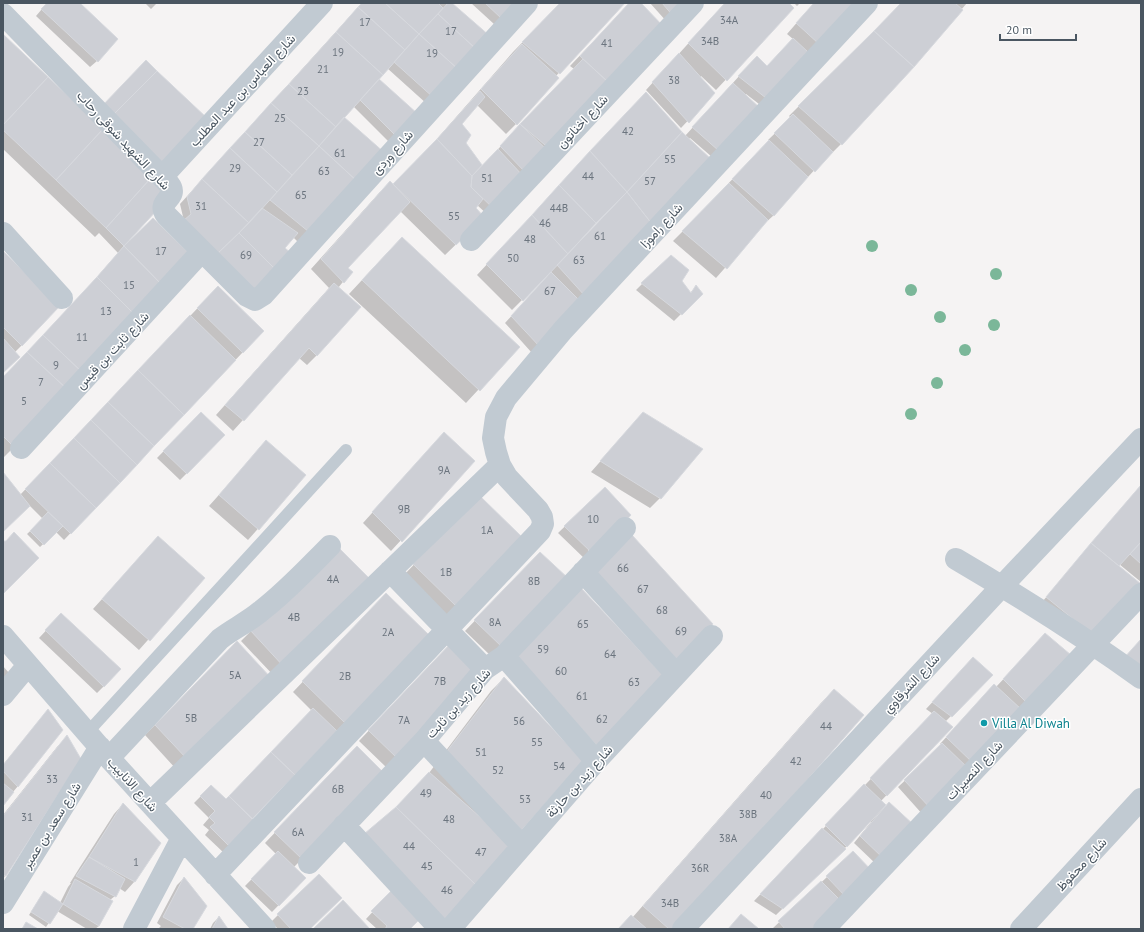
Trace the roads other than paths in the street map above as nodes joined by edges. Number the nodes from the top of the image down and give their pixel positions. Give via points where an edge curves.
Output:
1 (10, 3) edge
2 (322, 3) edge
3 (527, 3) edge
4 (693, 3) edge
5 (867, 3) edge
6 (3, 11) edge
7 (3, 14) edge
8 (162, 177) junction
9 (3, 233) edge
10 (471, 240) dead end
11 (202, 252) junction
12 (62, 298) dead end
13 (255, 300) joint
14 (1141, 439) edge
15 (21, 448) dead end
16 (346, 450) dead end
17 (500, 465) junction
18 (625, 528) dead end
19 (330, 546) dead end
20 (956, 559) dead end
21 (390, 571) junction
22 (583, 572) junction
23 (1002, 586) junction
24 (1141, 594) edge
25 (446, 629) junction
26 (3, 636) edge
27 (712, 636) dead end
28 (1093, 643) junction
29 (504, 656) junction
30 (28, 665) junction
31 (485, 669) junction
32 (676, 674) junction
33 (1141, 678) edge
34 (3, 695) edge
35 (424, 741) junction
36 (99, 746) junction
37 (596, 762) junction
38 (1141, 799) edge
39 (150, 803) junction
40 (344, 825) junction
41 (182, 838) junction
42 (522, 846) junction
43 (309, 863) dead end
44 (216, 875) junction
45 (3, 903) edge
46 (134, 929) edge
47 (265, 929) edge
48 (440, 929) edge
49 (450, 929) edge
50 (683, 929) edge
51 (824, 929) edge
52 (1021, 929) edge

1 - 6 street
2 - 8 street, شارع العباس بن عبد المطلب
3 - 13 street, شارع وردى via 263,296
4 - 10 street, شارع اخناتون
5 - 17 street, شارع راموزا via 563,330 506,398 496,417 493,438
7 - 8 street, شارع الشهيد شوقى رحاب
8 - 11 street, شارع الشهيد شوقى رحاب via 172,188 171,197 165,202 163,211
9 - 12 street
11 - 13 street, شارع الشهيد شوقى رحاب via 247,296
11 - 15 street, شارع ثابت بن قيس
14 - 23 street, شارع الشرقاوي
16 - 36 lane
17 - 21 street
17 - 25 street, شارع راموزا via 507,477 538,510 543,524 535,537
18 - 22 street, شارع زيد بن ثابت
19 - 36 street, شارع سعد بن عمير via 265,608 233,628
20 - 23 street
21 - 25 street
21 - 39 street
22 - 29 street, شارع زيد بن ثابت
22 - 32 street
23 - 28 street
23 - 50 street, شارع الشرقاوي
24 - 28 street, شارع النصيرات
25 - 31 street
25 - 44 street
26 - 30 street, شارع الانابيب
27 - 32 street, شارع زيد بن حارثة
28 - 33 street
28 - 51 street, شارع النصيرات
29 - 31 street, شارع زيد بن ثابت
29 - 37 street
30 - 34 street
30 - 36 street, شارع الانابيب
31 - 35 street, شارع زيد بن ثابت
32 - 37 street, شارع زيد بن حارثة
35 - 40 street, شارع زيد بن ثابت
35 - 42 street
36 - 39 street, شارع الانابيب
36 - 45 street, شارع سعد بن عمير
37 - 42 street, شارع زيد بن حارثة
38 - 52 street, شارع محفوظ
39 - 41 street, شارع الانابيب
40 - 43 street, شارع زيد بن ثابت
40 - 48 street
41 - 44 street, شارع الانابيب
41 - 46 street
42 - 49 street, شارع زيد بن حارثة
44 - 47 street, شارع الانابيب

